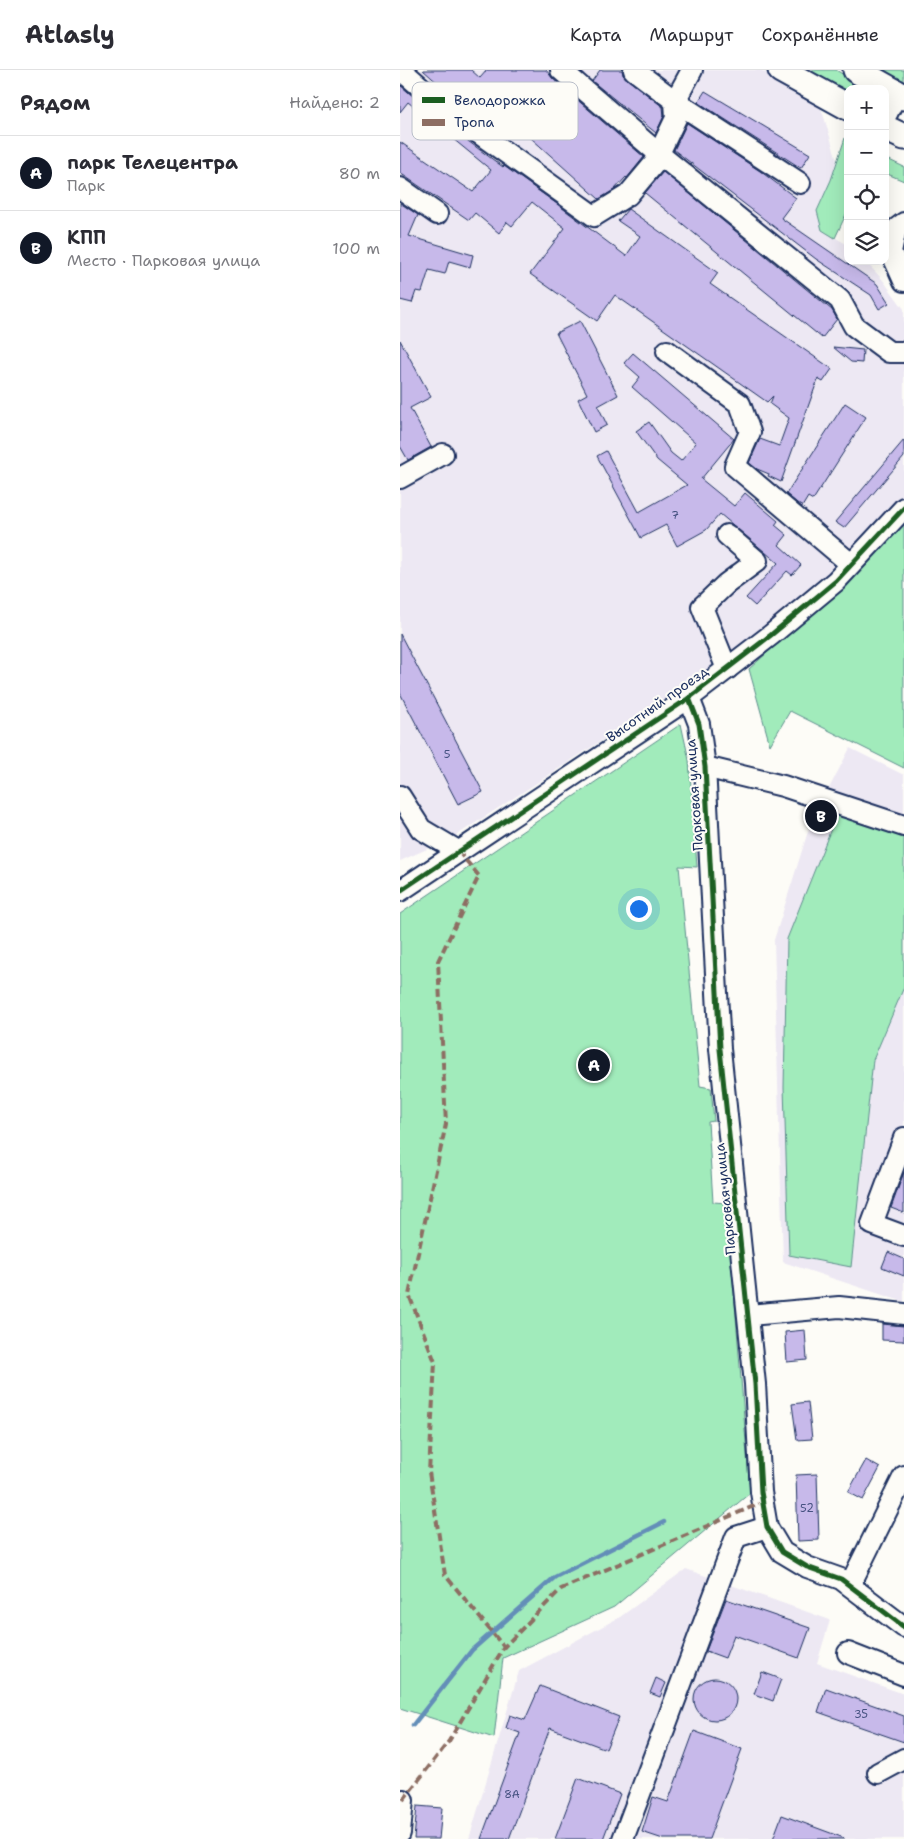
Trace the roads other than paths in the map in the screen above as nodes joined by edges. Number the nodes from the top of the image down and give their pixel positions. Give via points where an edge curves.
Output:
1 (401, 70) edge
2 (561, 70) edge
3 (634, 70) edge
4 (692, 70) edge
5 (781, 70) edge
6 (856, 70) edge
7 (415, 82) edge
8 (575, 82) edge
9 (578, 85) edge
10 (895, 100) edge
11 (675, 101) junction
12 (844, 105) edge
13 (889, 130) edge
14 (904, 137) edge
15 (488, 140) edge
16 (659, 154) junction
17 (800, 183) dead end
18 (400, 188) edge
19 (437, 214) dead end
20 (904, 223) edge
21 (898, 255) edge
22 (904, 282) edge
23 (667, 351) dead end
24 (904, 352) edge
25 (443, 454) dead end
26 (400, 478) edge
27 (904, 508) edge
28 (727, 535) dead end
29 (851, 564) junction
30 (727, 669) junction
31 (688, 698) junction
32 (705, 767) junction
33 (402, 803) edge
34 (904, 826) edge
35 (458, 851) junction
36 (400, 891) edge
37 (902, 1146) edge
38 (904, 1236) edge
39 (904, 1314) edge
40 (748, 1315) junction
41 (904, 1476) edge
42 (768, 1527) junction
43 (850, 1585) junction
44 (904, 1627) edge
45 (848, 1653) dead end
46 (904, 1675) edge
47 (904, 1759) edge
48 (878, 1773) dead end
49 (403, 1800) dead end
50 (400, 1833) edge
51 (623, 1839) edge

1 - 7 street
2 - 8 street
3 - 11 street
4 - 11 street
5 - 12 main road
6 - 10 main road
9 - 16 street
11 - 16 street via 676,118
11 - 17 street
13 - 14 main road
15 - 16 street via 594,216 628,195
16 - 24 street via 840,300 854,326 889,352
18 - 19 street
20 - 21 street via 896,229
21 - 22 street
23 - 29 street via 740,404 750,432 735,466
25 - 26 street
27 - 29 street, Высотный проезд
28 - 30 street via 757,562 726,584 702,607
29 - 30 street, Высотный проезд via 836,581
30 - 31 street, Высотный проезд
31 - 32 street, Парковая улица via 699,724
31 - 35 street, Высотный проезд
32 - 34 street via 783,786
32 - 40 street, Парковая улица via 720,1049
33 - 35 street via 421,830
35 - 36 street, Высотный проезд
37 - 38 street via 872,1224
39 - 40 street via 839,1307
40 - 42 street, Парковая улица via 761,1492
41 - 43 street
42 - 43 street, Парковая улица via 782,1552 807,1567
42 - 51 street via 736,1537
43 - 44 street, Парковая улица
45 - 46 street
47 - 48 street
49 - 50 street

